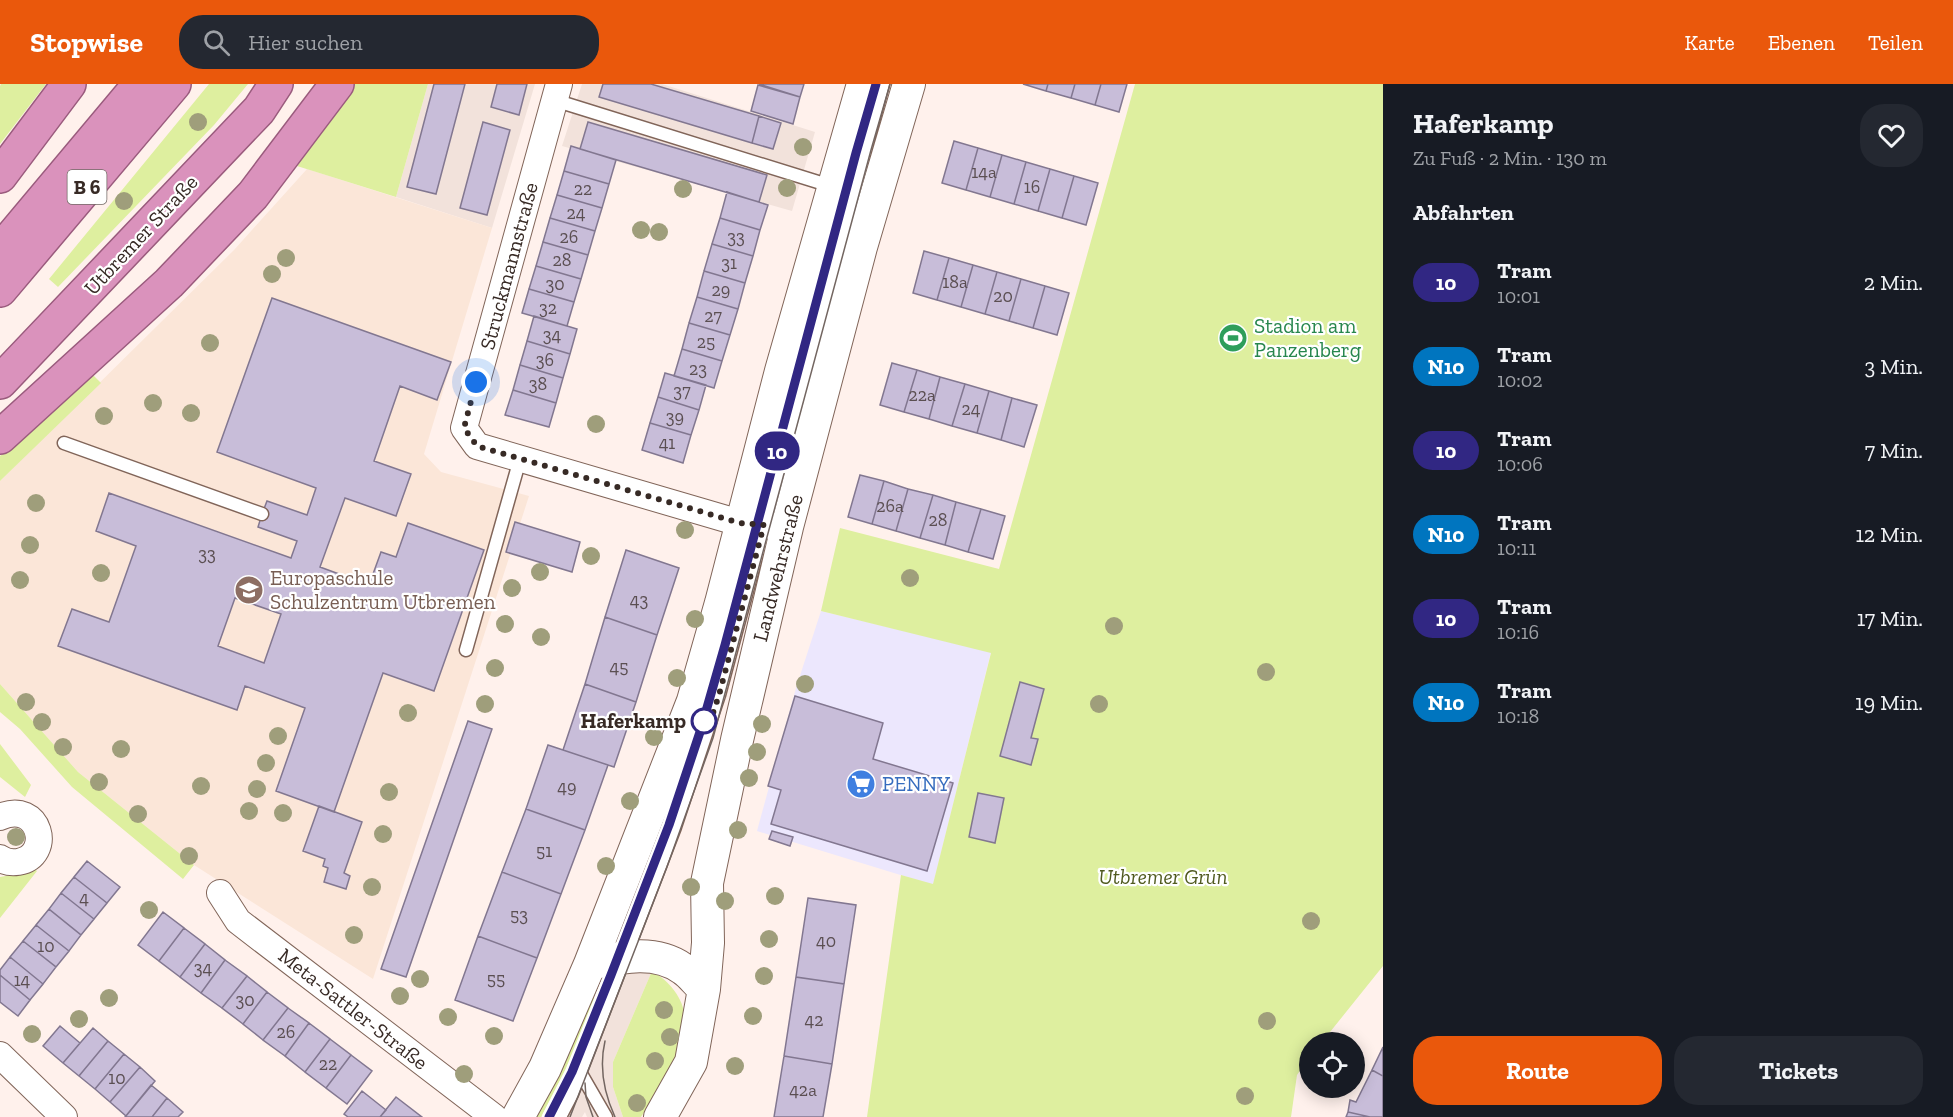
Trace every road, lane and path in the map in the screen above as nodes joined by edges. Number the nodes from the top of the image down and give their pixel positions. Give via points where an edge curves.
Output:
1 (69, 84) edge
2 (140, 84) edge
3 (174, 84) edge
4 (276, 84) edge
5 (337, 84) edge
6 (863, 84) edge
7 (883, 84) edge
8 (909, 84) edge
9 (557, 92) edge
10 (0, 176) edge
11 (834, 187) junction
12 (0, 251) edge
13 (0, 290) edge
14 (0, 382) edge
15 (0, 437) edge
16 (64, 443) dead end
17 (520, 459) junction
18 (262, 514) dead end
19 (764, 525) junction
20 (466, 650) dead end
21 (0, 817) edge
22 (0, 858) edge
23 (220, 893) dead end
24 (625, 957) junction
25 (590, 964) junction
26 (704, 989) junction
27 (0, 1055) edge
28 (580, 1072) junction
29 (64, 1117) edge
30 (494, 1117) edge
31 (518, 1117) edge
32 (560, 1117) edge
33 (606, 1117) edge
34 (660, 1117) edge

1 - 10 highway
2 - 12 highway, B 6
3 - 13 highway, B 6
4 - 14 highway, Utbremer Straße via 259,110
5 - 15 highway via 253,195 177,275
6 - 11 street, Landwehrstraße
7 - 19 lane
8 - 19 street, Landwehrstraße via 861,247
9 - 11 lane
9 - 17 street, Struckmannstraße via 464,428 477,446
11 - 19 street, Landwehrstraße via 781,371
16 - 18 lane
17 - 19 street, Struckmannstraße
17 - 20 lane
19 - 24 lane via 706,738
19 - 25 street, Landwehrstraße via 721,603 693,701
19 - 26 street, Landwehrstraße via 737,740 707,883
21 - 22 street via 20,813 37,826 39,836 32,856 24,861 13,863
23 - 30 street, Meta-Sattler-Straße via 238,921
24 - 25 street
24 - 26 street via 662,957 684,969
24 - 28 lane
25 - 31 street, Landwehrstraße
26 - 34 street, Landwehrstraße via 691,1062
27 - 29 street
28 - 32 lane
28 - 33 lane

